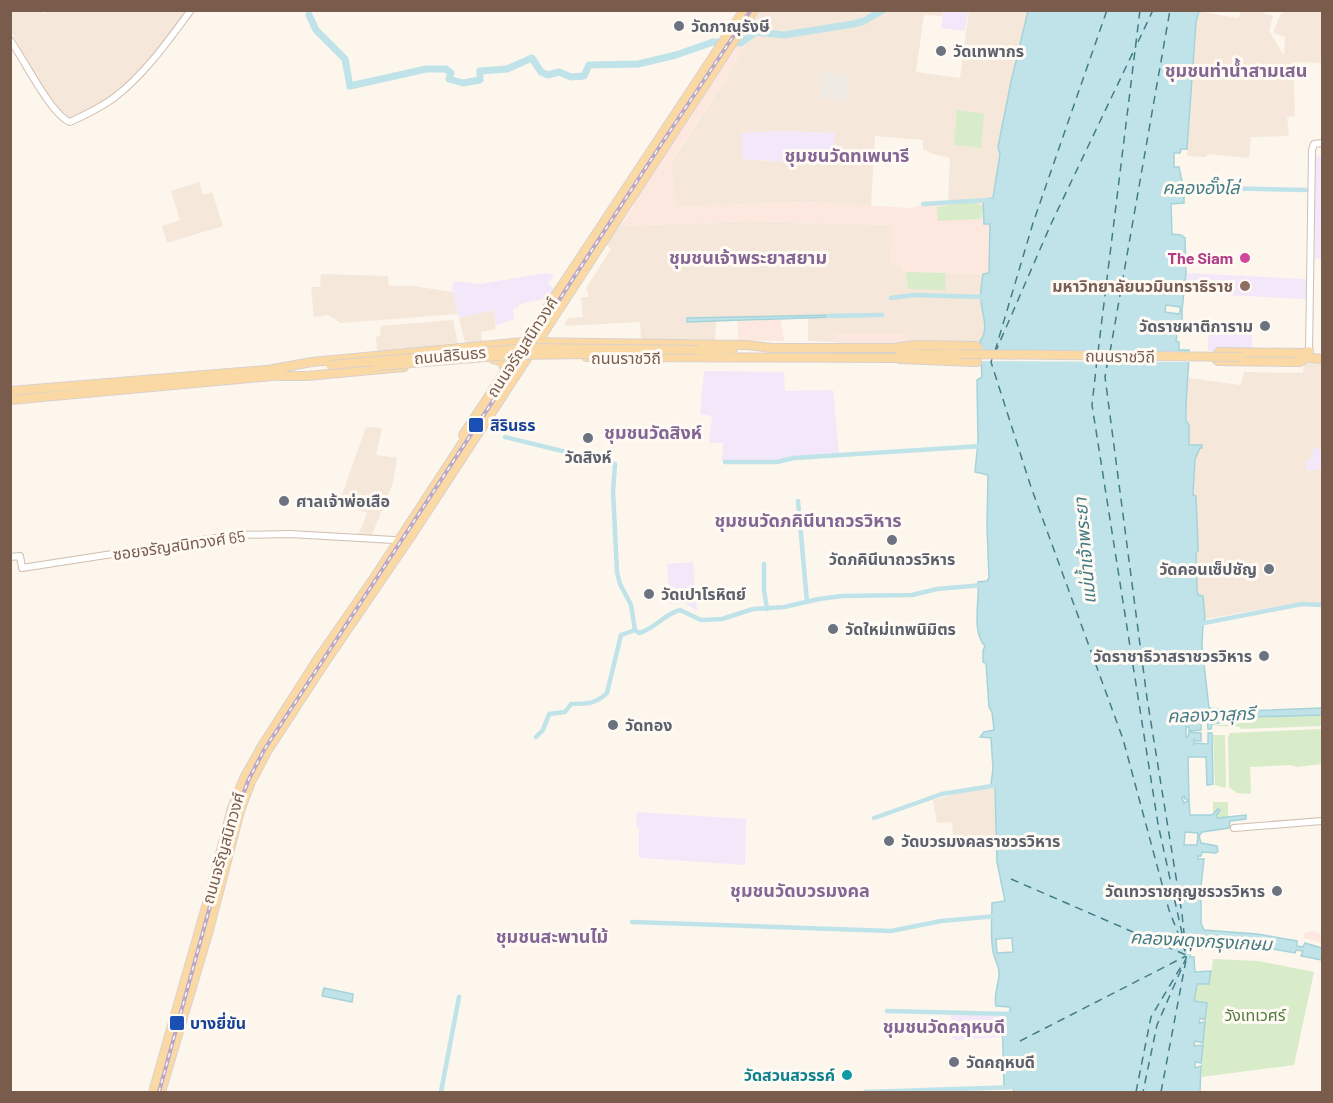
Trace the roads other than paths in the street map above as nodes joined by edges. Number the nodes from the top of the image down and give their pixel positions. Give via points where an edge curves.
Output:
1 (191, 10) edge
2 (744, 10) edge
3 (754, 10) edge
4 (10, 40) edge
5 (728, 42) junction
6 (689, 102) junction
7 (1323, 143) edge
8 (581, 266) dead end
9 (554, 297) junction
10 (566, 299) junction
11 (526, 342) junction
12 (537, 342) junction
13 (451, 348) junction
14 (895, 348) junction
15 (699, 352) joint
16 (773, 353) junction
17 (917, 354) junction
18 (1308, 354) junction
19 (528, 357) junction
20 (515, 358) junction
21 (894, 358) junction
22 (492, 359) junction
23 (1323, 359) edge
24 (450, 363) junction
25 (330, 368) junction
26 (273, 369) junction
27 (506, 372) junction
28 (280, 376) junction
29 (10, 391) edge
30 (10, 400) edge
31 (473, 421) junction
32 (484, 424) junction
33 (470, 434) tunnel mouth
34 (394, 540) junction
35 (10, 556) edge
36 (364, 598) junction
37 (1323, 821) edge
38 (1234, 828) dead end
39 (205, 927) junction
40 (153, 1092) edge
41 (161, 1092) edge

1 - 4 street via 159,54 127,87 70,122 52,106
2 - 5 main road, ถนนจรัญสนิทวงศ์
3 - 5 main road, ถนนจรัญสนิทวงศ์
5 - 6 main road, ถนนจรัญสนิทวงศ์
6 - 8 main road, ถนนจรัญสนิทวงศ์
6 - 9 main road, ถนนจรัญสนิทวงศ์
6 - 10 main road, ถนนจรัญสนิทวงศ์ via 679,128
7 - 18 street via 1314,144 1311,158
9 - 10 main road via 557,303
9 - 11 main road, ถนนจรัญสนิทวงศ์
10 - 12 main road, ถนนจรัญสนิทวงศ์
11 - 12 main road, ถนนสิรินธร
11 - 13 main road, ถนนสิรินธร
11 - 20 main road, ถนนจรัญสนิทวงศ์
12 - 16 main road, ถนนราชวิถี via 747,345
12 - 19 main road, ถนนจรัญสนิทวงศ์
13 - 24 main road via 458,356
13 - 26 main road, ถนนสิรินธร
14 - 16 main road, ถนนราชวิถี
14 - 17 main road, ถนนราชวิถี
14 - 21 main road via 976,346 978,356 977,362
15 - 16 main road, ถนนราชวิถี
15 - 25 main road, ถนนสิรินธร, bridge via 527,354
16 - 19 main road, ถนนราชวิถี via 750,359
16 - 21 main road, ถนนราชวิถี
17 - 18 main road, ถนนราชวิถี, bridge
17 - 21 main road, ถนนราชวิถี
18 - 18 main road via 1300,362 1218,361 1215,356 1220,352
18 - 23 main road, ถนนราชวิถี
19 - 20 main road, ถนนราชวิถี
19 - 32 main road, ถนนจรัญสนิทวงศ์
20 - 22 main road, ถนนสิรินธร
20 - 27 main road, ถนนจรัญสนิทวงศ์
22 - 24 main road, ถนนสิรินธร
22 - 27 main road via 502,362
24 - 28 main road, ถนนสิรินธร
25 - 26 main road, ถนนสิรินธร
25 - 28 main road, ถนนสิรินธร
26 - 29 main road, ถนนสิรินธร
27 - 31 main road, ถนนจรัญสนิทวงศ์
28 - 30 main road, ถนนสิรินธร
31 - 32 main road via 483,417
31 - 34 main road, ถนนจรัญสนิทวงศ์
32 - 36 main road, ถนนจรัญสนิทวงศ์ via 405,545
33 - 36 main road, ถนนจรัญสนิทวงศ์
34 - 35 street, ซอยจรัญสนิทวงศ์ 65 via 235,535 22,568 20,556
34 - 36 main road, ถนนจรัญสนิทวงศ์
36 - 39 main road, ถนนจรัญสนิทวงศ์ via 303,681 232,808
37 - 38 street
39 - 40 main road, ถนนจรัญสนิทวงศ์
39 - 41 main road, ถนนจรัญสนิทวงศ์

